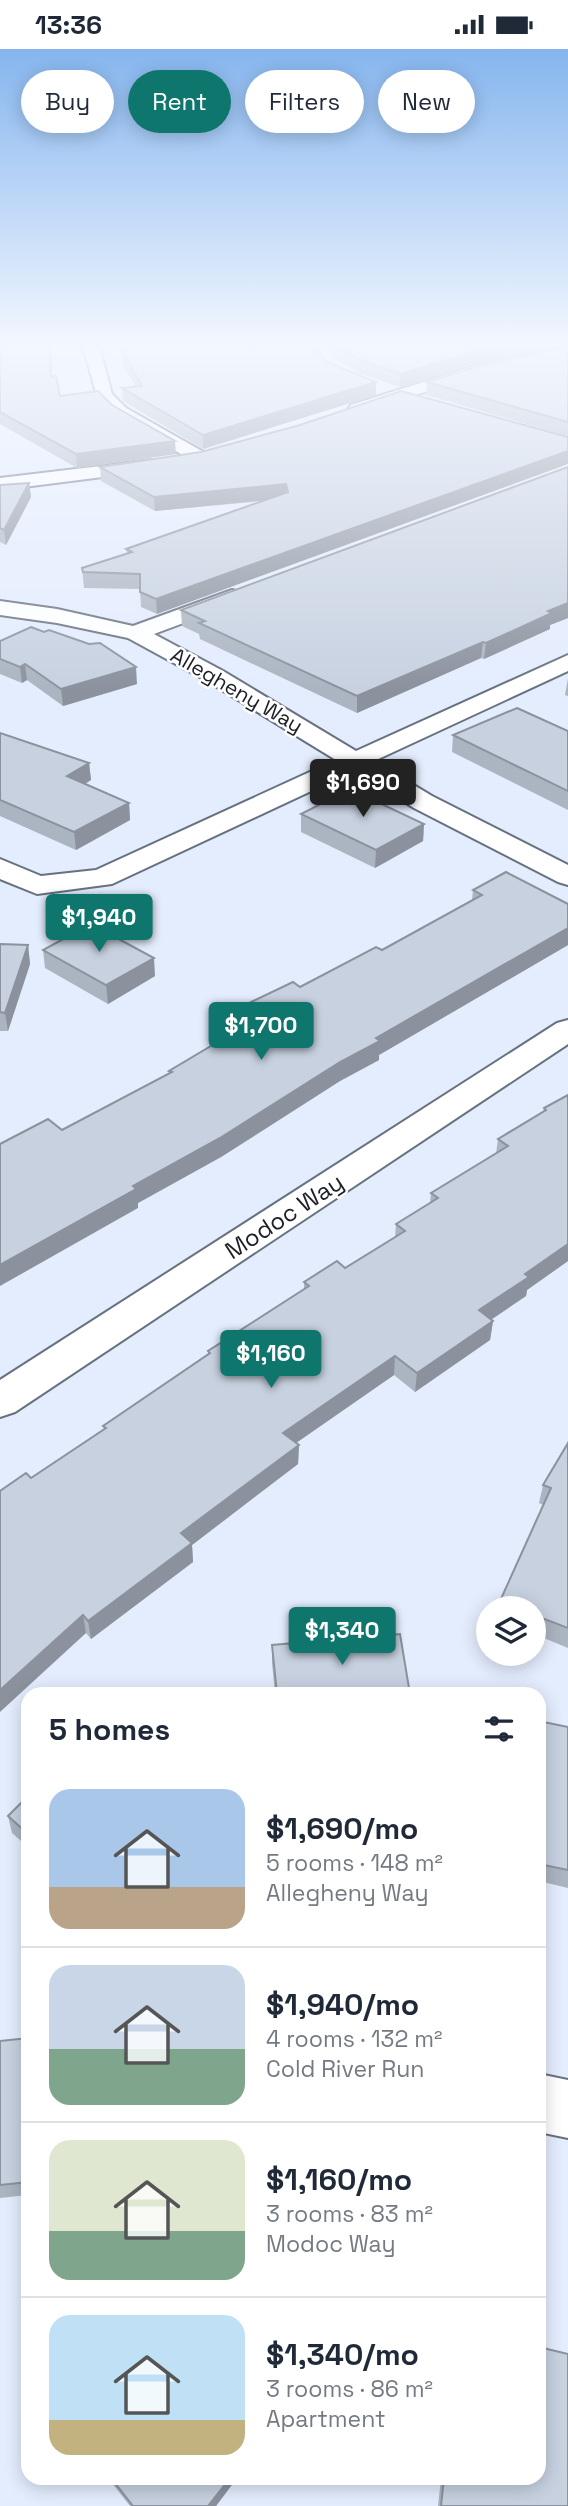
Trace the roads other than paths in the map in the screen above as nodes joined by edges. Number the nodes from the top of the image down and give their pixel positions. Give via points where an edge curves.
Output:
1 (182, 461) edge
2 (0, 484) edge
3 (250, 591) edge
4 (0, 608) edge
5 (135, 633) junction
6 (568, 662) edge
7 (358, 761) junction
8 (0, 867) edge
9 (568, 876) edge
10 (568, 1030) edge
11 (0, 1401) edge
12 (546, 2104) edge
13 (568, 2109) edge

1 - 2 street
3 - 5 street
4 - 5 street, Allegheny Way
5 - 7 street, Allegheny Way
6 - 7 street
7 - 8 street via 102,878 37,885
7 - 9 street, Allegheny Way via 434,808
10 - 11 street, Modoc Way
12 - 13 street

